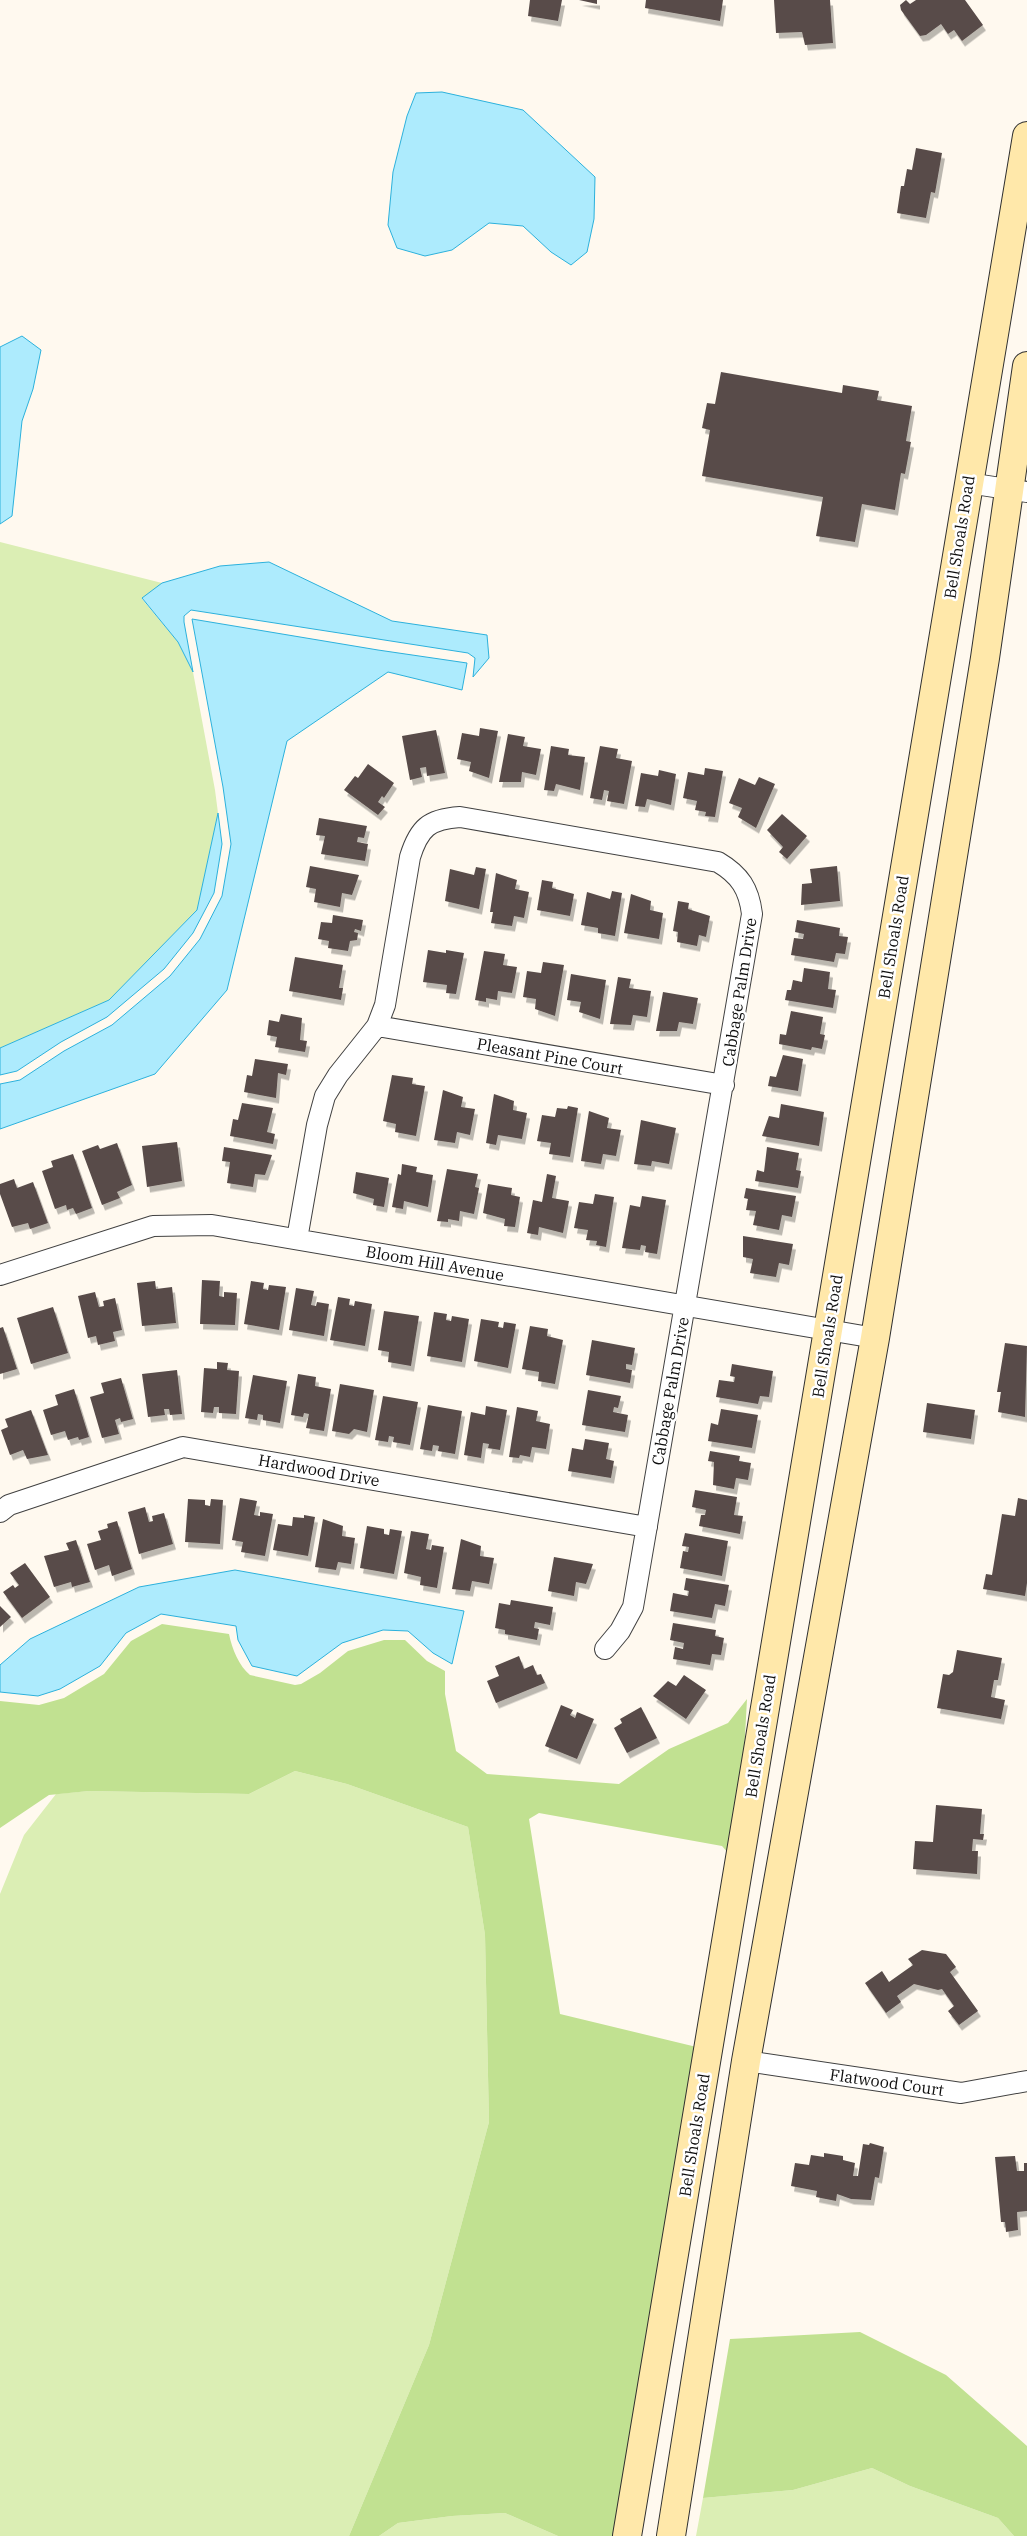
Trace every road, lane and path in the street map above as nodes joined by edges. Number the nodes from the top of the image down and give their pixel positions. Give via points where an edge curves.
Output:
1 (1027, 136) edge
2 (1027, 366) edge
3 (968, 482) junction
4 (1017, 491) edge
5 (377, 1026) junction
6 (724, 1085) junction
7 (297, 1239) junction
8 (0, 1275) edge
9 (685, 1306) junction
10 (828, 1330) junction
11 (875, 1338) junction
12 (0, 1512) edge
13 (647, 1527) junction
14 (605, 1649) dead end
15 (746, 2061) junction
16 (1027, 2081) edge
17 (628, 2536) edge
18 (671, 2536) edge

1 - 3 main road, Bell Shoals Road
2 - 4 main road
3 - 4 street
3 - 10 main road, Bell Shoals Road
4 - 11 main road via 983,668
5 - 6 street, Pleasant Pine Court
5 - 6 street, Cabbage Palm Drive via 384,1005 415,841 426,826 441,818 460,817 718,862 733,871 750,897 752,914
5 - 7 street, Cabbage Palm Drive via 325,1096
6 - 9 street, Cabbage Palm Drive
7 - 8 street, Bloom Hill Avenue via 212,1225 153,1226
7 - 9 street, Bloom Hill Avenue
9 - 10 street, Bloom Hill Avenue
9 - 13 street, Cabbage Palm Drive
10 - 11 street, Bloom Hill Avenue
10 - 17 main road, Bell Shoals Road
11 - 15 main road
12 - 13 street, Hardwood Drive via 9,1505 184,1447
13 - 14 street, Cabbage Palm Drive via 634,1607
15 - 16 street, Flatwood Court via 961,2093
15 - 18 main road

